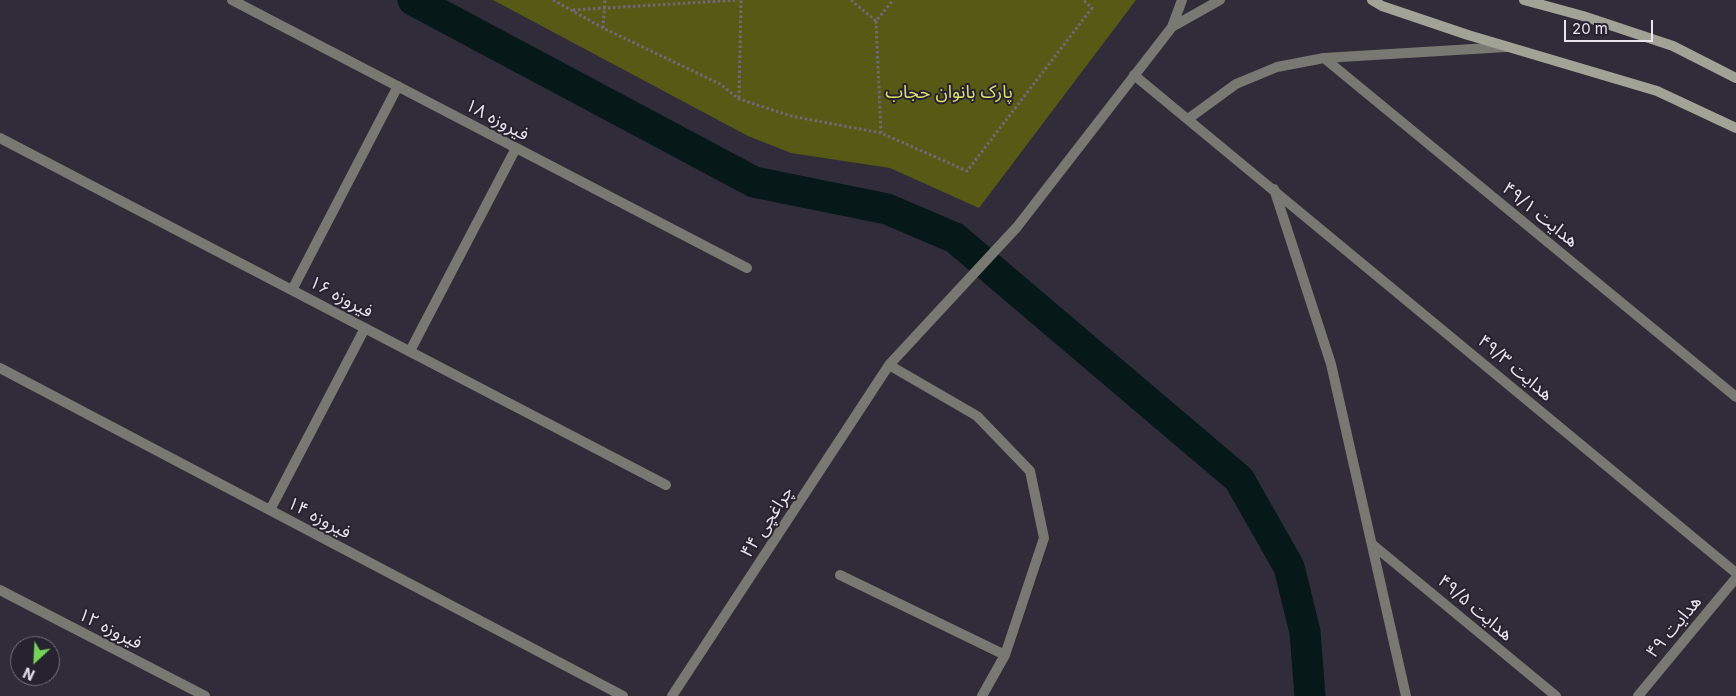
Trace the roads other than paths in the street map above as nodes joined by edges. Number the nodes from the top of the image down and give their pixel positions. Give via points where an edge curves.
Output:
1 (232, 0) edge
2 (1182, 0) edge
3 (1220, 0) edge
4 (1372, 0) edge
5 (1524, 0) edge
6 (1172, 27) junction
7 (1508, 46) junction
8 (1324, 58) junction
9 (1134, 75) junction
10 (1736, 78) edge
11 (398, 86) junction
12 (1188, 119) junction
13 (1736, 128) edge
14 (0, 138) edge
15 (516, 148) junction
16 (1273, 188) junction
17 (747, 268) dead end
18 (292, 290) junction
19 (365, 328) junction
20 (410, 351) junction
21 (889, 366) junction
22 (0, 368) edge
23 (1736, 396) edge
24 (666, 485) dead end
25 (270, 510) junction
26 (1374, 545) junction
27 (1736, 573) edge
28 (840, 575) dead end
29 (1736, 578) edge
30 (0, 590) edge
31 (1005, 655) junction
32 (204, 696) edge
33 (623, 696) edge
34 (672, 696) edge
35 (982, 696) edge
36 (1406, 696) edge
37 (1556, 696) edge
38 (1638, 696) edge

1 - 11 street, فیروزه ۱۸
2 - 6 street
3 - 6 street
4 - 7 main road
5 - 10 main road via 1673,46
6 - 9 street, چراغچی ۴۴
7 - 8 street
7 - 13 main road via 1657,91
8 - 12 street via 1277,67 1236,84
8 - 23 street, هدایت ۴۹/۱
9 - 12 street, هدایت ۴۹/۳
9 - 21 street, چراغچی ۴۴ via 1017,227
11 - 15 street, فیروزه ۱۸
11 - 18 street
12 - 16 street, هدایت ۴۹/۳
14 - 18 street, فیروزه ۱۶
15 - 17 street, فیروزه ۱۸
15 - 20 street
16 - 26 street via 1331,364
16 - 27 street, هدایت ۴۹/۳
18 - 19 street, فیروزه ۱۶
19 - 20 street, فیروزه ۱۶
19 - 25 street
20 - 24 street, فیروزه ۱۶
21 - 31 street via 977,416 1030,471 1044,538
21 - 34 street, چراغچی ۴۴
22 - 25 street, فیروزه ۱۴
25 - 33 street, فیروزه ۱۴
26 - 36 street
26 - 37 street, هدایت ۴۹/۵
28 - 31 street
29 - 38 street, هدایت ۴۹
30 - 32 street, فیروزه ۱۲
31 - 35 street

